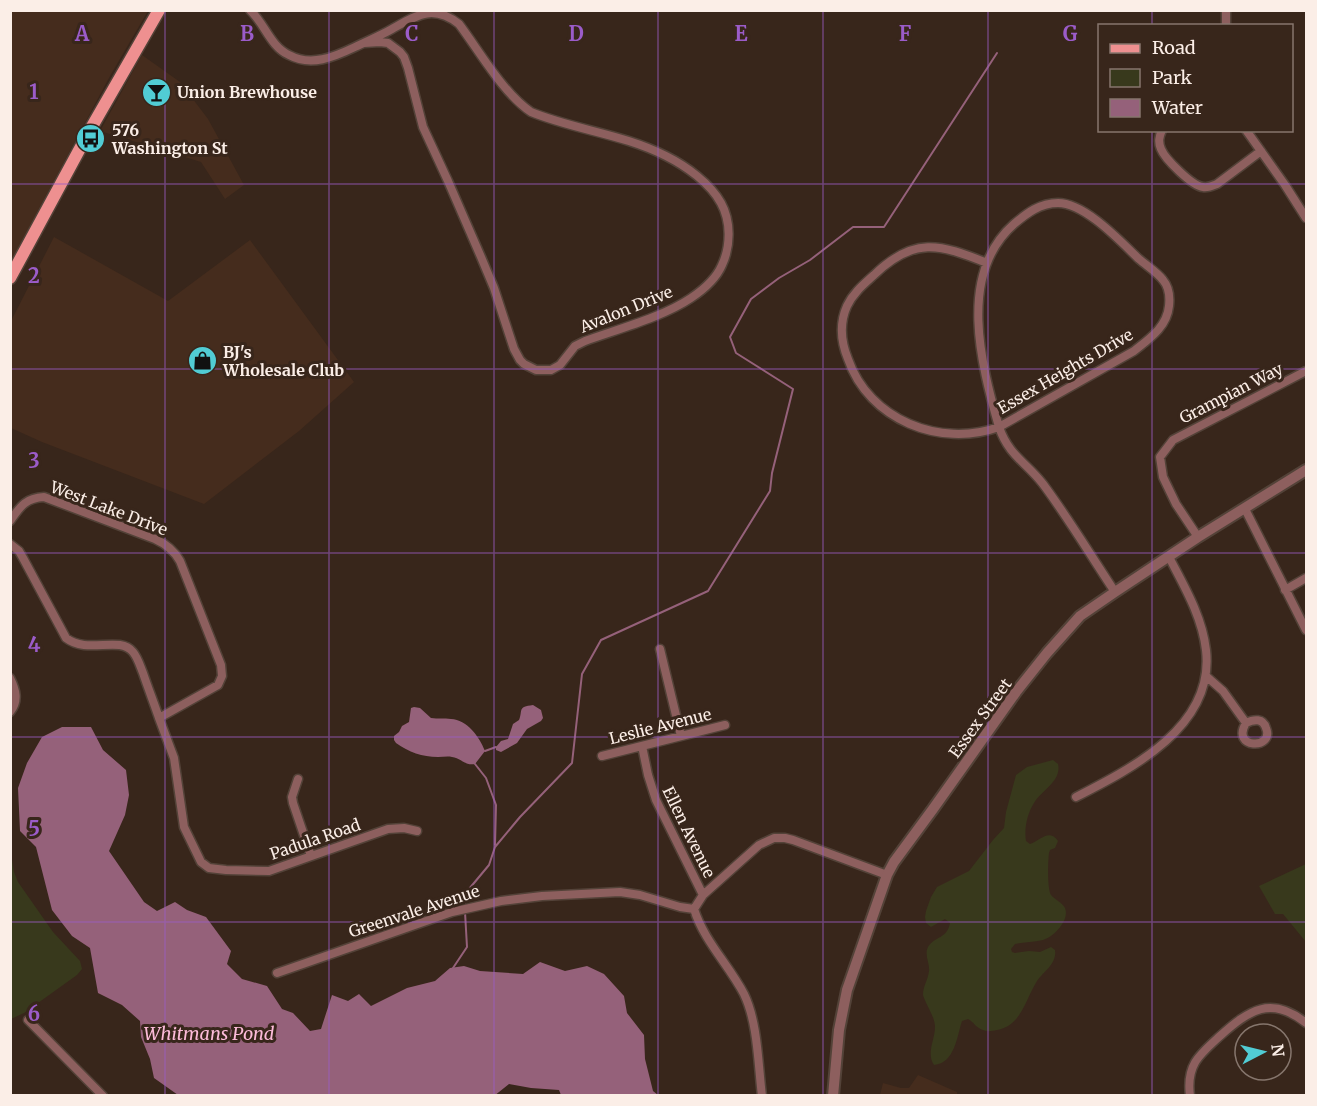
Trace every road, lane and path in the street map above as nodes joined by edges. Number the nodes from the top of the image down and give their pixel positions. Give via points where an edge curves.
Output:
1 (159, 10) edge
2 (250, 10) edge
3 (364, 43) junction
4 (1162, 132) edge
5 (1247, 132) edge
6 (1261, 151) junction
7 (1306, 218) edge
8 (987, 263) junction
9 (10, 278) edge
10 (1306, 371) edge
11 (999, 426) junction
12 (1306, 470) edge
13 (1245, 509) junction
14 (10, 521) edge
15 (1198, 537) junction
16 (10, 544) edge
17 (1169, 557) junction
18 (1306, 578) edge
19 (1285, 590) junction
20 (1115, 592) junction
21 (1306, 630) edge
22 (660, 649) dead end
23 (1206, 676) junction
24 (10, 678) edge
25 (10, 712) edge
26 (159, 718) junction
27 (1246, 723) dead end
28 (725, 725) dead end
29 (681, 736) junction
30 (642, 746) junction
31 (602, 756) dead end
32 (298, 780) dead end
33 (1076, 797) dead end
34 (417, 831) dead end
35 (311, 856) junction
36 (887, 875) junction
37 (703, 895) junction
38 (694, 909) junction
39 (277, 973) dead end
40 (28, 1020) dead end
41 (1306, 1023) edge
42 (103, 1095) edge
43 (762, 1095) edge
44 (834, 1095) edge
45 (1190, 1095) edge

1 - 9 main road
2 - 3 street, Avalon Drive via 280,50 297,58 328,59
3 - 3 street, Avalon Drive via 416,15 445,14 459,24 505,86 531,112 667,156 717,196 725,212 728,241 718,273 682,303 575,346 556,368 536,370 524,364 516,355 490,278 423,128 404,57 388,43
4 - 6 street via 1162,152 1191,182 1203,187 1217,184
5 - 6 street
6 - 7 street
8 - 11 street, Essex Heights Drive via 978,307 979,334
8 - 11 street via 933,247 904,252 855,293 842,322 842,337 851,370 862,388 902,421 943,434 975,433
8 - 11 street, Essex Heights Drive via 997,244 1031,211 1058,203 1071,205 1130,250 1163,280 1169,293 1166,321 1134,351
10 - 15 street, Grampian Way via 1173,440 1160,457 1163,477
11 - 20 street, Essex Heights Drive via 1007,446 1058,505
12 - 13 street, Essex Street
13 - 15 street, Essex Street
13 - 19 street
14 - 26 street, West Lake Drive via 27,501 44,497 155,539 176,555 218,657 222,676 215,688
15 - 17 street, Essex Street
16 - 26 street via 19,551 66,638 83,646 123,645 132,651
17 - 20 street, Essex Street
17 - 23 street via 1201,625
18 - 19 street
19 - 21 street
20 - 36 street, Essex Street via 1080,616 1016,692
22 - 29 street
23 - 27 street via 1223,691
23 - 33 street via 1197,701 1169,738 1142,761
24 - 25 street via 16,701
26 - 35 street, Padula Road via 174,758 184,827 201,862 209,868 261,872
28 - 29 street, Leslie Avenue
29 - 30 street, Leslie Avenue
30 - 31 street, Leslie Avenue
30 - 37 street, Ellen Avenue via 651,788
32 - 35 street via 293,803
34 - 35 street, Padula Road via 388,830
36 - 37 street via 780,838 759,846
36 - 44 street, Essex Street via 844,999
37 - 38 street
38 - 39 street, Greenvale Avenue via 620,892 526,897 464,908
38 - 43 street via 749,1006
40 - 42 street
41 - 45 street via 1275,1008 1239,1018 1195,1061

